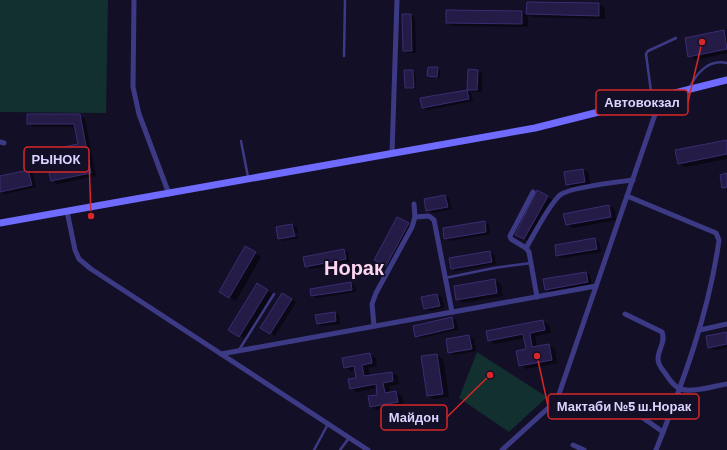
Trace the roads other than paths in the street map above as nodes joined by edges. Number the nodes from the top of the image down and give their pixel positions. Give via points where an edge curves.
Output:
1 (134, 0) edge
2 (345, 0) edge
3 (397, 0) edge
4 (676, 38) dead end
5 (344, 56) dead end
6 (727, 63) edge
7 (727, 80) edge
8 (687, 91) junction
9 (661, 97) junction
10 (652, 99) junction
11 (241, 141) dead end
12 (392, 154) junction
13 (248, 180) junction
14 (633, 180) junction
15 (533, 192) dead end
16 (170, 194) junction
17 (627, 196) junction
18 (414, 204) dead end
19 (67, 211) junction
20 (415, 216) junction
21 (0, 223) edge
22 (526, 248) junction
23 (531, 263) junction
24 (446, 278) junction
25 (596, 286) junction
26 (274, 294) dead end
27 (537, 297) junction
28 (452, 312) junction
29 (625, 314) dead end
30 (727, 324) edge
31 (374, 326) junction
32 (700, 330) junction
33 (238, 350) junction
34 (221, 354) junction
35 (727, 384) edge
36 (680, 389) junction
37 (636, 413) dead end
38 (328, 424) junction
39 (663, 432) junction
40 (349, 438) junction
41 (573, 445) dead end
42 (314, 450) edge
43 (340, 450) edge
44 (368, 450) edge
45 (502, 450) edge
46 (584, 450) edge
47 (656, 450) edge

1 - 16 street via 133,87 138,114
2 - 5 lane
3 - 12 street
4 - 10 lane via 646,54
6 - 8 lane via 712,64 701,69
7 - 8 main road
8 - 9 main road
9 - 10 main road
9 - 14 street
10 - 12 main road via 536,128
11 - 13 lane
12 - 13 main road
13 - 16 main road
14 - 17 street
14 - 22 street via 600,183 561,194
15 - 22 street via 510,236
16 - 19 main road
17 - 25 street
17 - 32 street via 716,233 717,256
18 - 20 street
19 - 21 main road
19 - 34 street via 79,260
20 - 24 street via 429,216 434,220
20 - 31 street via 412,227 376,293 372,304
22 - 23 street
23 - 24 lane
23 - 27 street
24 - 28 street
25 - 27 street
25 - 45 street via 557,400
26 - 33 lane
27 - 28 street
28 - 31 street
29 - 36 street via 662,332 664,337 659,366
30 - 32 street
31 - 33 street
32 - 36 street
33 - 34 street
34 - 38 street
35 - 36 street
36 - 39 street
37 - 39 street
38 - 40 street
38 - 42 lane
39 - 47 street
40 - 43 lane
40 - 44 street
41 - 46 street

